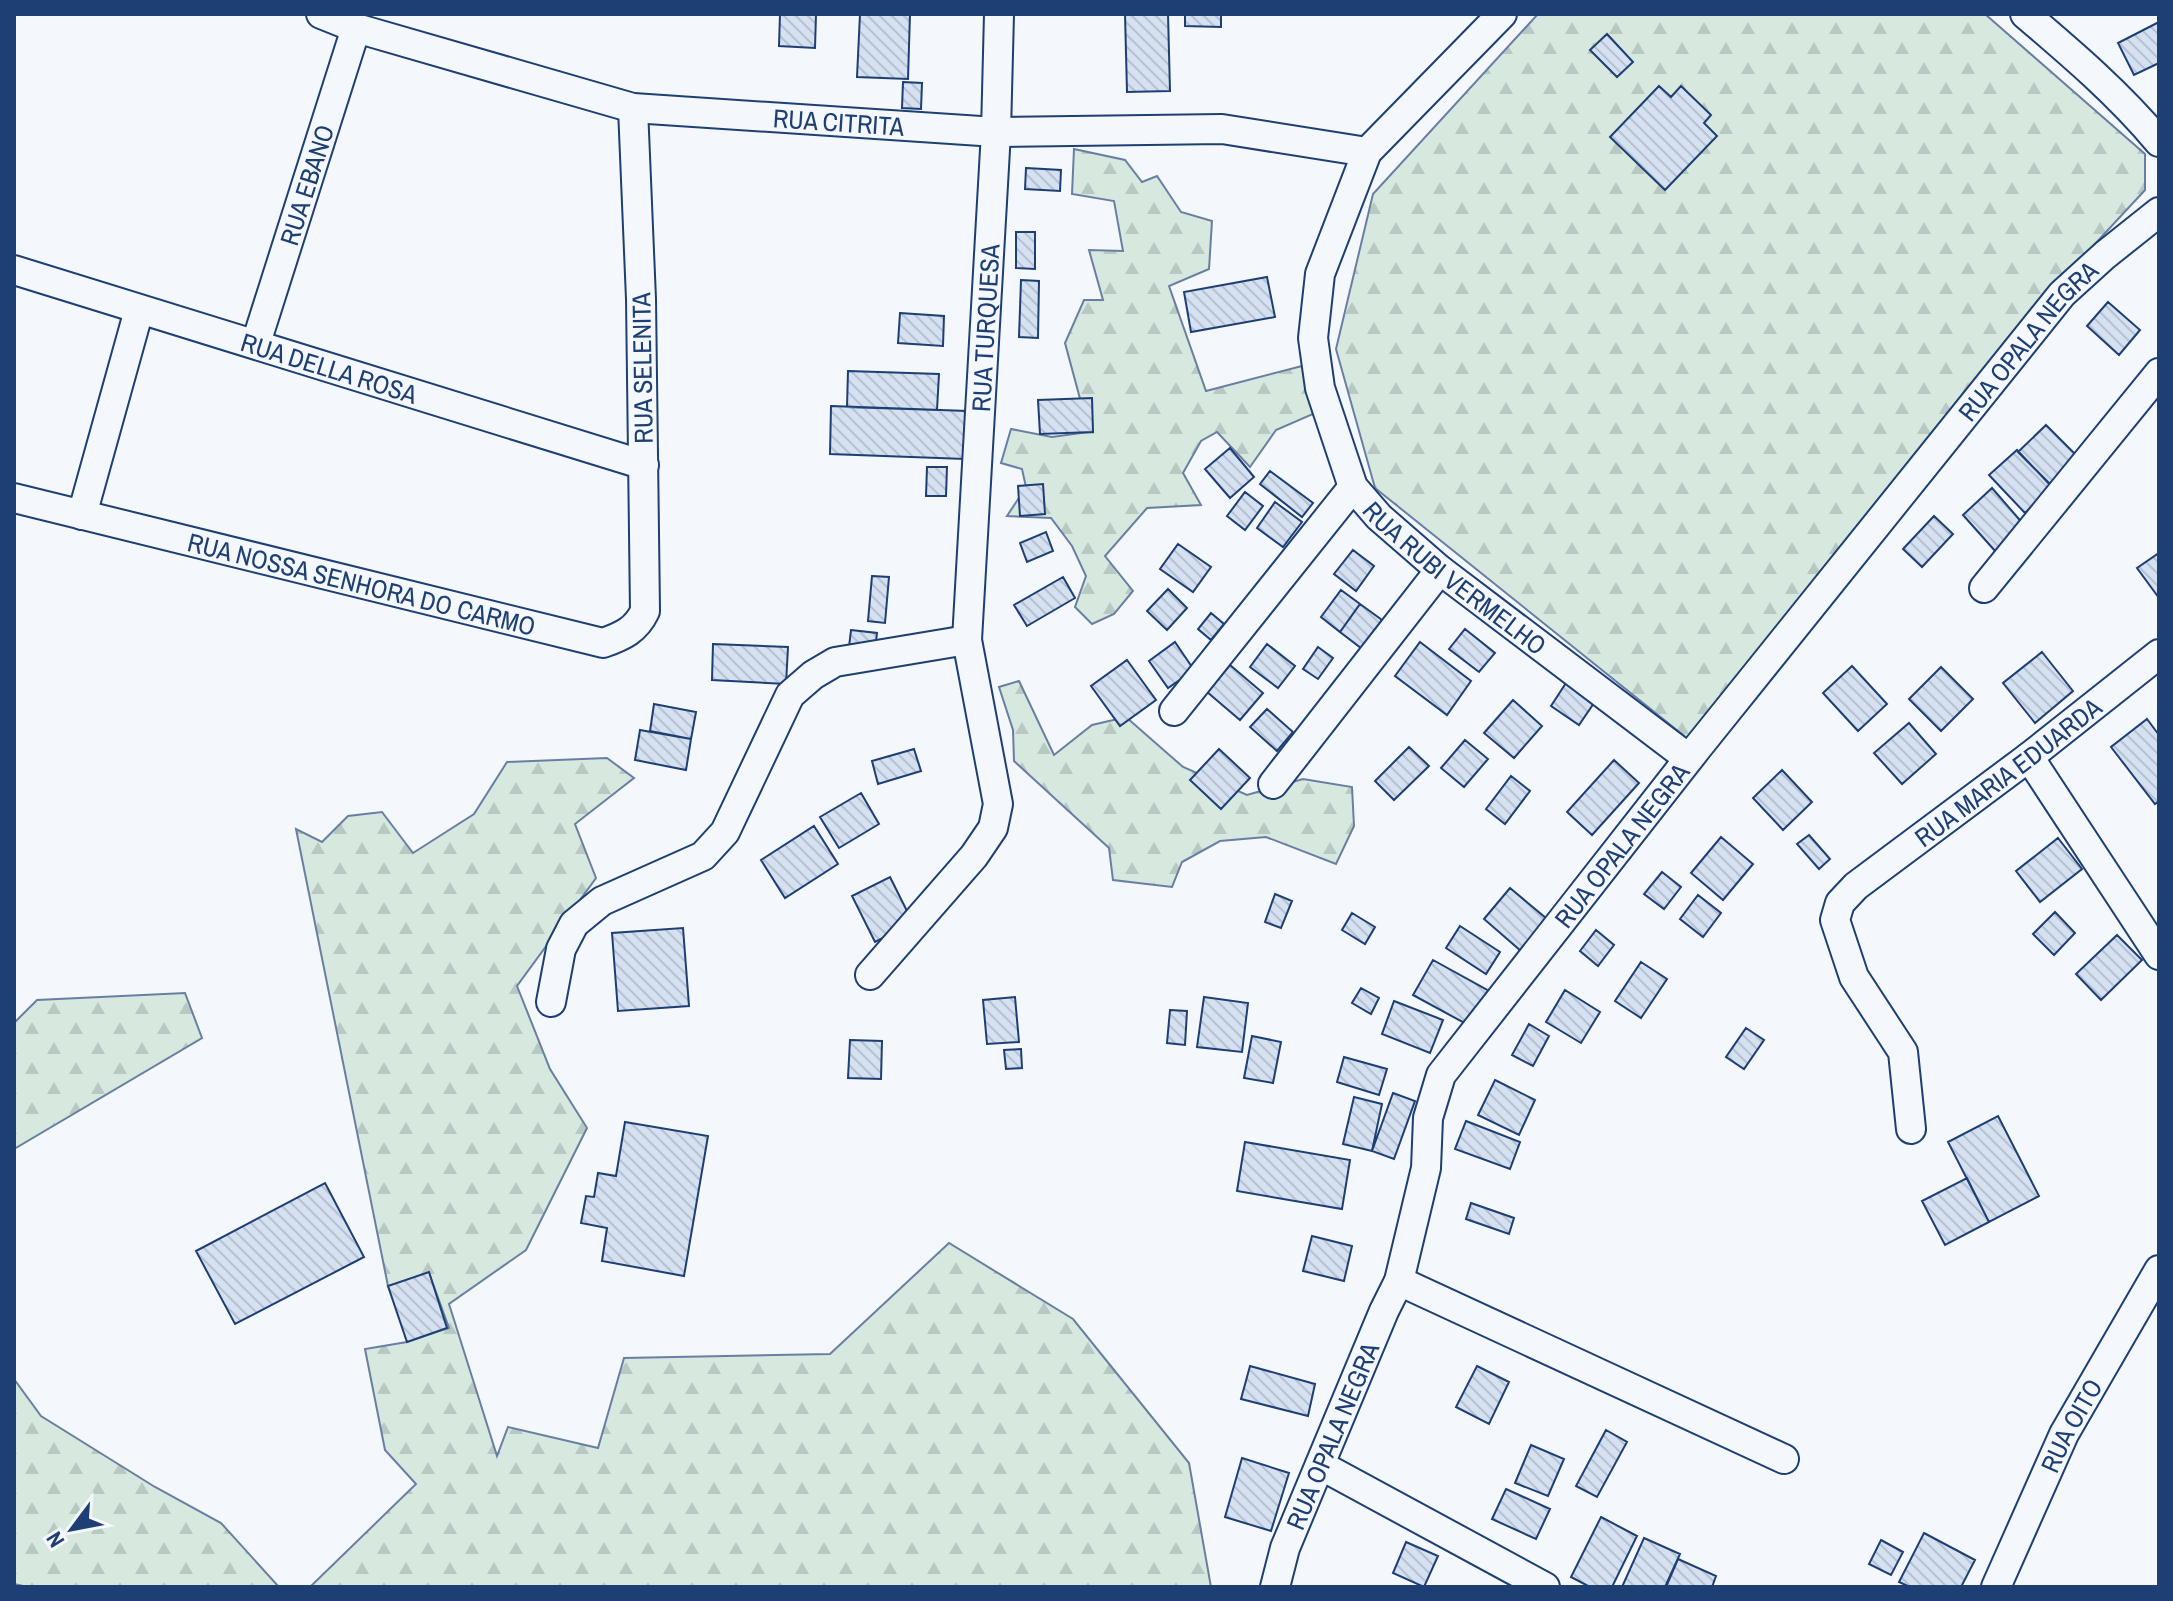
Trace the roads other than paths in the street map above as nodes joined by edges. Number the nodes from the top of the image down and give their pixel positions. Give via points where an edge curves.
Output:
1 (321, 14) edge
2 (999, 14) edge
3 (1502, 14) edge
4 (2025, 14) edge
5 (356, 28) junction
6 (633, 108) junction
7 (996, 132) junction
8 (2159, 142) edge
9 (1367, 152) junction
10 (2159, 212) edge
11 (14, 270) edge
12 (139, 310) junction
13 (256, 343) junction
14 (2159, 373) edge
15 (644, 465) junction
16 (1353, 487) junction
17 (14, 498) edge
18 (82, 515) junction
19 (1440, 570) junction
20 (1984, 588) dead end
21 (638, 626) joint
22 (967, 640) junction
23 (2159, 654) edge
24 (1174, 711) dead end
25 (2029, 757) junction
26 (1688, 758) junction
27 (1273, 784) dead end
28 (2156, 945) edge
29 (870, 975) dead end
30 (551, 1002) dead end
31 (1911, 1129) dead end
32 (2159, 1270) edge
33 (1399, 1281) junction
34 (1784, 1459) dead end
35 (1320, 1465) junction
36 (1275, 1587) edge
37 (1545, 1587) edge
38 (1996, 1587) edge

1 - 5 street, RUA CITRITA
2 - 7 street, RUA TURQUESA
3 - 9 street
4 - 8 street via 2080,60
5 - 6 street, RUA CITRITA
5 - 13 street, RUA EBANO
6 - 7 street, RUA CITRITA
6 - 15 street, RUA SELENITA
7 - 9 street, RUA CITRITA via 1222,129
7 - 22 street, RUA TURQUESA
9 - 16 street, RUA RUBI VERMELHO via 1320,274 1313,338 1320,388
10 - 26 street, RUA OPALA NEGRA via 2062,294
11 - 12 street, RUA DELLA ROSA
12 - 13 street, RUA DELLA ROSA
12 - 18 street
13 - 15 street, RUA DELLA ROSA
14 - 20 street
15 - 21 street, RUA SELENITA via 645,611
16 - 19 street, RUA RUBI VERMELHO
16 - 24 street
17 - 18 street, RUA NOSSA SENHORA DO CARMO
18 - 21 street, RUA NOSSA SENHORA DO CARMO via 603,643
19 - 26 street, RUA RUBI VERMELHO
19 - 27 street
22 - 29 street, RUA TURQUESA via 998,804 993,828
22 - 30 street via 835,662 790,695 725,832 703,856 602,901 574,924 561,949
23 - 25 street, RUA MARIA EDUARDA
25 - 28 street
25 - 31 street, RUA MARIA EDUARDA via 1840,903 1835,920 1854,977 1903,1052
26 - 33 street, RUA OPALA NEGRA via 1441,1075 1428,1118 1426,1168
32 - 38 street, RUA OITO via 2064,1434
33 - 34 street
33 - 35 street, RUA OPALA NEGRA
35 - 36 street, RUA OPALA NEGRA via 1285,1548
35 - 37 street

